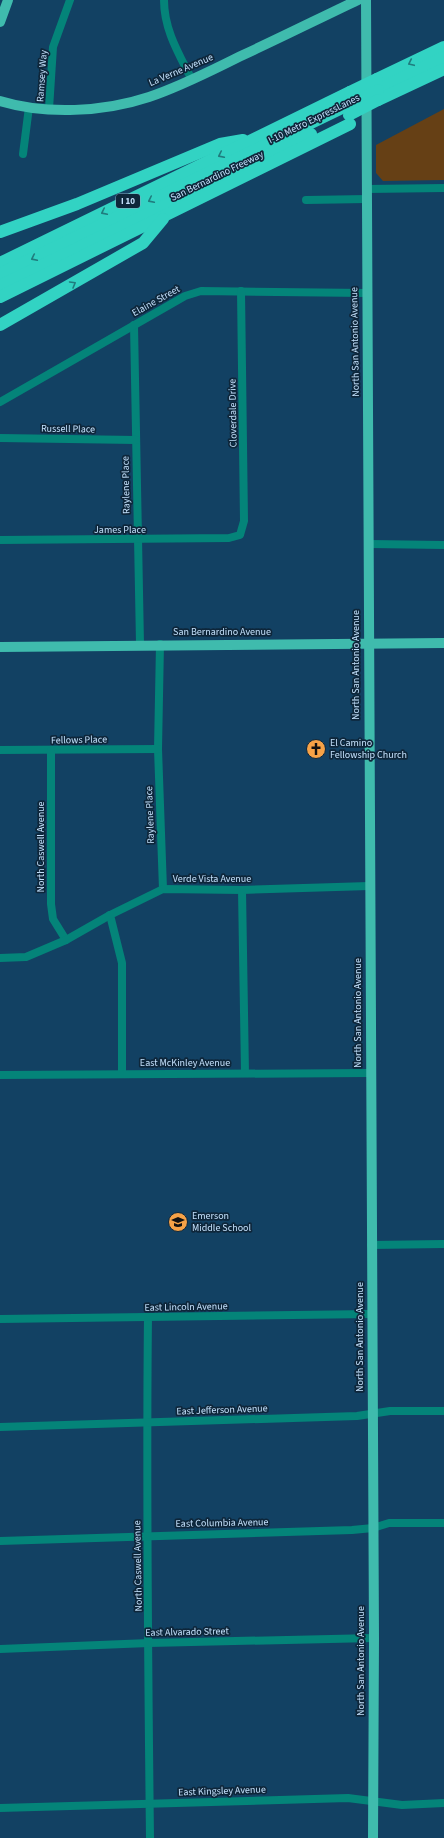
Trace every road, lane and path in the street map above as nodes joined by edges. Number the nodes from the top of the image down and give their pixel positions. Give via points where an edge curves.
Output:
1 (8, 0) edge
2 (70, 0) edge
3 (164, 0) edge
4 (358, 0) edge
5 (366, 0) edge
6 (0, 22) edge
7 (444, 47) edge
8 (444, 57) edge
9 (444, 69) edge
10 (444, 77) edge
11 (192, 80) junction
12 (378, 95) junction
13 (0, 101) edge
14 (29, 107) junction
15 (49, 109) junction
16 (349, 109) junction
17 (256, 138) junction
18 (23, 154) dead end
19 (444, 188) edge
20 (367, 194) junction
21 (306, 200) dead end
22 (166, 215) junction
23 (0, 232) edge
24 (0, 263) edge
25 (0, 274) edge
26 (0, 286) edge
27 (241, 291) junction
28 (366, 293) junction
29 (0, 297) edge
30 (0, 325) edge
31 (134, 325) junction
32 (0, 402) edge
33 (0, 438) edge
34 (136, 440) junction
35 (240, 535) joint
36 (0, 540) edge
37 (137, 540) junction
38 (369, 544) junction
39 (444, 545) edge
40 (368, 643) junction
41 (444, 643) edge
42 (140, 644) junction
43 (160, 644) junction
44 (0, 647) edge
45 (158, 749) junction
46 (0, 750) edge
47 (51, 751) junction
48 (369, 886) junction
49 (163, 889) junction
50 (242, 890) junction
51 (110, 915) junction
52 (66, 940) junction
53 (0, 958) edge
54 (245, 1073) junction
55 (370, 1073) junction
56 (122, 1074) junction
57 (0, 1075) edge
58 (444, 1244) edge
59 (371, 1245) junction
60 (372, 1314) junction
61 (148, 1317) junction
62 (0, 1319) edge
63 (444, 1411) edge
64 (373, 1413) junction
65 (147, 1423) junction
66 (0, 1427) edge
67 (444, 1523) edge
68 (373, 1528) junction
69 (147, 1535) junction
70 (0, 1541) edge
71 (374, 1638) junction
72 (150, 1643) junction
73 (0, 1650) edge
74 (373, 1802) junction
75 (150, 1803) junction
76 (444, 1803) edge
77 (0, 1808) edge
78 (150, 1838) edge
79 (373, 1838) edge

1 - 6 main road
2 - 15 street, Ramsey Way via 53,47
3 - 11 street via 165,21 169,34
4 - 11 main road, La Verne Avenue
5 - 20 main road, North San Antonio Avenue
7 -> 12 highway, San Bernardino Freeway / I 10
8 - 12 highway
9 - 12 highway
10 - 12 highway, San Bernardino Freeway / I 10
11 - 15 main road, La Verne Avenue via 127,103 79,109
12 - 16 highway, San Bernardino Freeway / I 10
12 - 16 highway, San Bernardino Freeway / I 10, bridge
13 - 14 main road, La Verne Avenue
14 - 15 main road, La Verne Avenue
14 - 18 street, Ramsey Way
16 - 17 highway, San Bernardino Freeway / I 10
16 - 22 highway, San Bernardino Freeway / I 10
16 -> 25 highway, I-10 Metro ExpressLanes
16 - 26 highway, I-10 Metro ExpressLanes
17 - 23 highway via 220,144 77,204
17 -> 24 highway, San Bernardino Freeway / I 10
19 - 20 street
20 - 21 street
20 - 28 main road, North San Antonio Avenue
22 - 29 highway, San Bernardino Freeway / I 10
30 -> 22 highway via 143,243
27 - 28 street, Elaine Street
27 - 31 street, Elaine Street via 201,291 185,296
27 - 35 street, Cloverdale Drive via 244,521
28 - 38 main road, North San Antonio Avenue
31 - 32 street, Elaine Street
31 - 34 street, Raylene Place
33 - 34 street, Russell Place
34 - 37 street, Raylene Place
35 - 37 street, James Place via 229,538
36 - 37 street, James Place
37 - 42 street, Raylene Place
38 - 39 street
38 - 40 main road, North San Antonio Avenue
40 - 41 main road, San Bernardino Avenue
40 - 43 main road, San Bernardino Avenue
40 - 48 main road, North San Antonio Avenue
42 - 43 main road, San Bernardino Avenue
42 - 44 main road, San Bernardino Avenue
43 - 45 street, Raylene Place
45 - 47 street, Fellows Place
45 - 49 street, Raylene Place
46 - 47 street, Fellows Place
47 - 52 street, North Caswell Avenue via 51,904 53,919
48 - 50 street, Verde Vista Avenue
48 - 55 main road, North San Antonio Avenue
49 - 50 street, Verde Vista Avenue
49 - 51 street, Verde Vista Avenue
50 - 54 street
51 - 52 street, Verde Vista Avenue
51 - 56 street via 122,963
52 - 53 street, Verde Vista Avenue via 26,957
54 - 55 street, East McKinley Avenue
54 - 56 street, East McKinley Avenue
55 - 59 main road, North San Antonio Avenue
56 - 57 street, East McKinley Avenue
58 - 59 street
59 - 60 main road, North San Antonio Avenue
60 - 61 street, East Lincoln Avenue
60 - 64 main road, North San Antonio Avenue
61 - 62 street, East Lincoln Avenue
61 - 65 street, North Caswell Avenue
63 - 64 street, East Jefferson Avenue
64 - 65 street, East Jefferson Avenue via 357,1416
64 - 68 main road, North San Antonio Avenue
65 - 66 street, East Jefferson Avenue
65 - 69 street, North Caswell Avenue
67 - 68 street, East Columbia Avenue via 389,1523
68 - 69 street, East Columbia Avenue
68 - 71 main road, North San Antonio Avenue
69 - 70 street, East Columbia Avenue
69 - 72 street, North Caswell Avenue
71 - 72 street, East Alvarado Street
71 - 74 main road, North San Antonio Avenue
72 - 73 street, East Alvarado Street
72 - 75 street, North Caswell Avenue
74 - 75 street, East Kingsley Avenue via 348,1798
74 - 76 street, East Kingsley Avenue via 402,1805
74 - 79 main road, North San Antonio Avenue
75 - 77 street, East Kingsley Avenue
75 - 78 street, North Caswell Avenue

